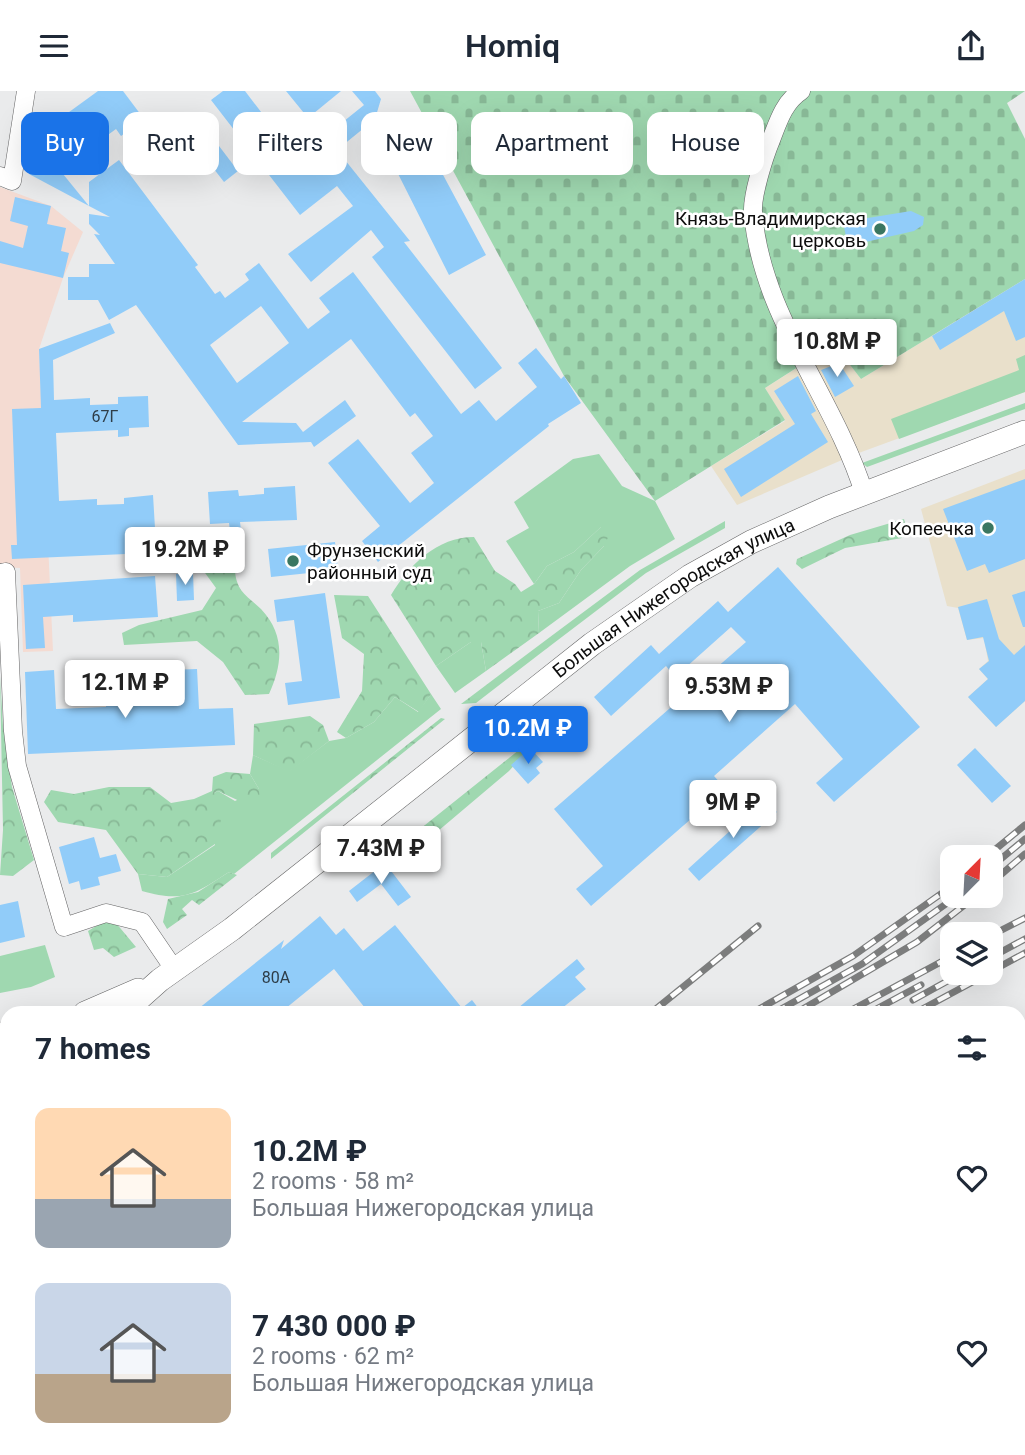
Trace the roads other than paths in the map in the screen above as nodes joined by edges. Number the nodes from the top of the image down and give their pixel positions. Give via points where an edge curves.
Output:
1 (26, 91) edge
2 (801, 91) edge
3 (6, 179) edge
4 (1025, 432) edge
5 (864, 493) junction
6 (0, 573) edge
7 (167, 974) junction
8 (100, 1006) edge
9 (131, 1006) edge

1 - 3 street
2 - 5 street via 784,109 766,152 753,210 770,290 848,446
4 - 5 main road, Большая Нижегородская улица
5 - 7 main road, Большая Нижегородская улица via 751,542 690,576 592,644 232,929
6 - 7 street via 6,572 17,766 64,927 106,913 142,922
7 - 8 main road, Большая Нижегородская улица
7 - 9 main road, Большая Нижегородская улица

